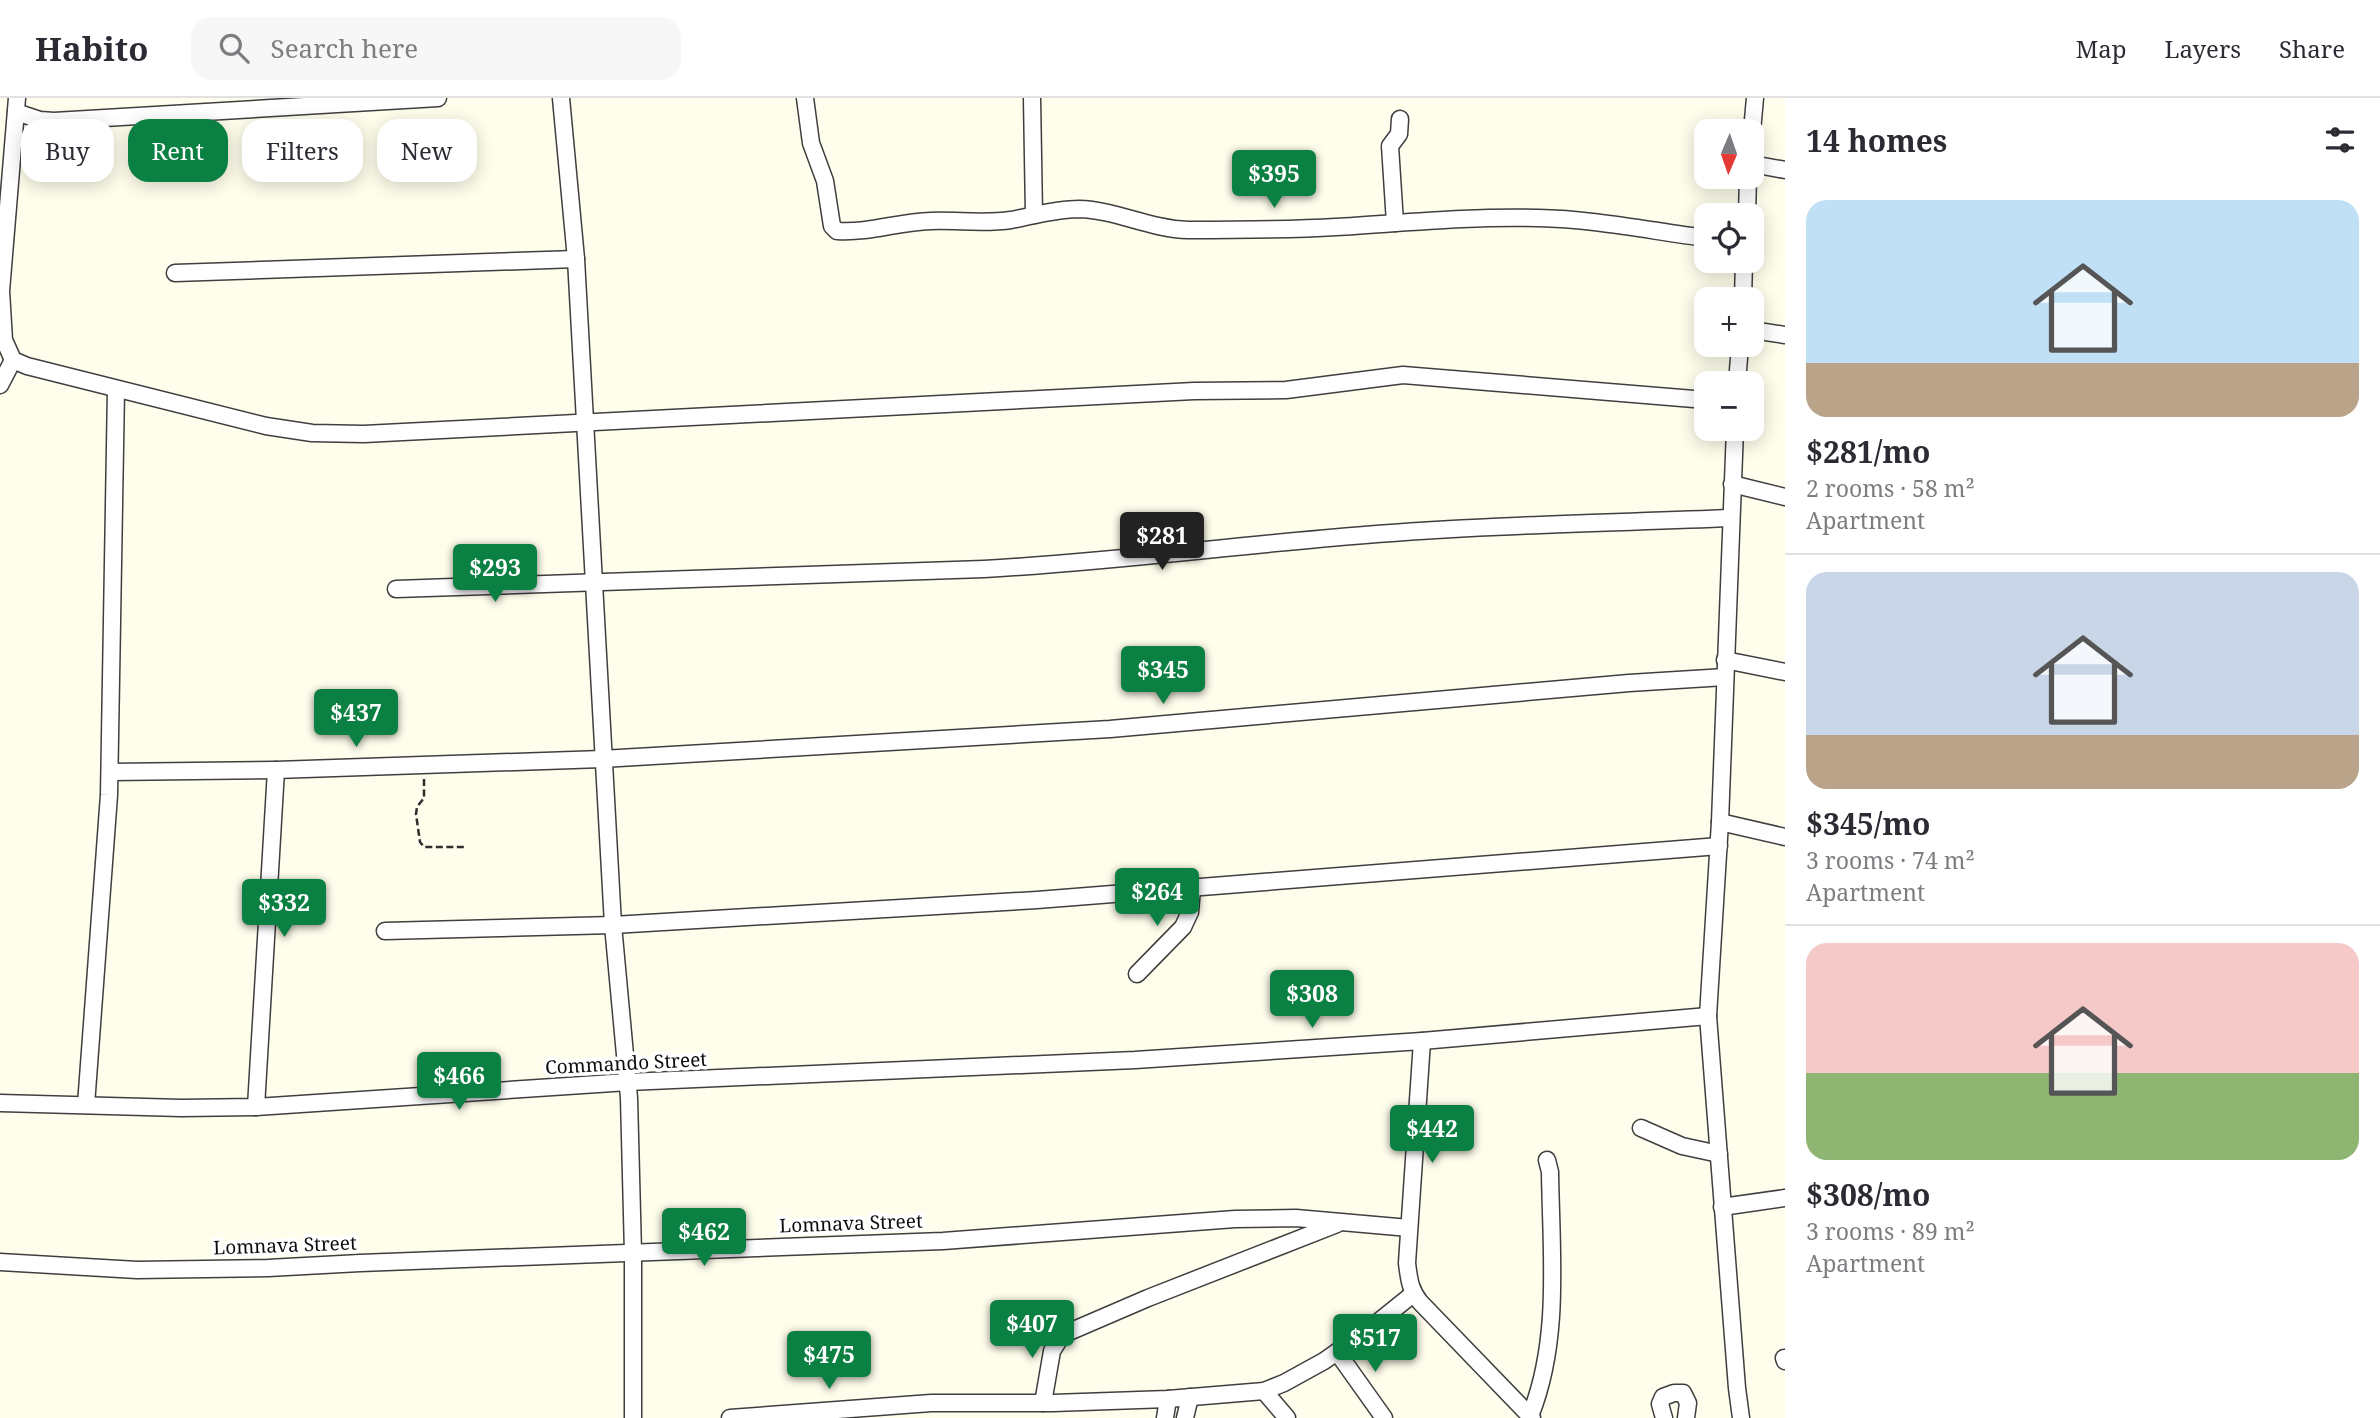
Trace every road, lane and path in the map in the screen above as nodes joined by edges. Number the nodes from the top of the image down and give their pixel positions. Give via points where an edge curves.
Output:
1 (438, 98) edge
2 (561, 98) edge
3 (805, 98) edge
4 (1032, 98) edge
5 (1755, 98) edge
6 (16, 105) edge
7 (1400, 119) dead end
8 (1753, 119) edge
9 (1764, 166) edge
10 (1785, 170) edge
11 (5, 190) edge
12 (1034, 215) junction
13 (1395, 223) junction
14 (1694, 237) edge
15 (576, 260) junction
16 (175, 272) dead end
17 (0, 291) edge
18 (1764, 332) edge
19 (1785, 335) edge
20 (13, 360) junction
21 (0, 385) edge
22 (116, 389) junction
23 (1694, 399) edge
24 (586, 424) junction
25 (1734, 441) edge
26 (1732, 484) junction
27 (1785, 497) edge
28 (1731, 518) junction
29 (592, 583) junction
30 (396, 589) dead end
31 (1725, 660) junction
32 (1785, 672) edge
33 (1725, 677) junction
34 (602, 759) junction
35 (424, 765) junction
36 (276, 770) junction
37 (110, 772) junction
38 (1720, 822) junction
39 (1785, 837) edge
40 (1719, 846) junction
41 (466, 847) dead end
42 (1192, 888) junction
43 (613, 925) junction
44 (385, 931) dead end
45 (1137, 974) dead end
46 (1708, 1016) junction
47 (1422, 1041) junction
48 (628, 1082) junction
49 (0, 1103) edge
50 (86, 1105) junction
51 (256, 1107) junction
52 (1641, 1128) dead end
53 (1718, 1154) junction
54 (1547, 1160) dead end
55 (1785, 1198) edge
56 (1723, 1207) junction
57 (1343, 1222) junction
58 (1409, 1228) junction
59 (633, 1253) junction
60 (0, 1262) edge
61 (1413, 1294) junction
62 (1337, 1352) junction
63 (1264, 1391) junction
64 (1189, 1397) junction
65 (1168, 1399) junction
66 (931, 1403) junction
67 (1048, 1408) edge
68 (1531, 1417) edge
69 (633, 1418) edge
70 (730, 1418) edge
71 (908, 1418) edge
72 (1165, 1418) edge
73 (1185, 1418) edge
74 (1287, 1418) edge
75 (1384, 1418) edge
76 (1664, 1418) edge
77 (1686, 1418) edge
78 (1741, 1418) edge

1 - 6 street via 54,121 40,120
2 - 15 street
3 - 12 street via 811,143 825,181 834,229 873,231 888,225
4 - 12 street
5 - 8 street
6 - 11 street
7 - 13 street via 1399,134 1390,146
9 - 10 street
11 - 17 street
12 - 13 street via 1099,211 1185,230
13 - 14 street via 1540,218
15 - 16 street
15 - 24 street
17 - 20 street via 4,340
18 - 19 street
20 - 21 street
20 - 22 street
22 - 24 street via 312,433
22 - 37 street
23 - 24 street via 1404,375 1286,390
24 - 29 street
25 - 26 street
26 - 27 street
26 - 28 street
28 - 29 street via 1366,534 984,569
28 - 31 street
29 - 30 street
29 - 34 street
31 - 32 street
31 - 33 street
33 - 34 street via 1110,729
33 - 38 street
34 - 35 street
34 - 43 street
35 - 36 street
35 - 41 path via 424,798 416,814 420,842
36 - 37 street
36 - 51 street
37 - 50 street
38 - 39 street
38 - 40 street
40 - 42 street
40 - 46 street
42 - 43 street
42 - 45 street via 1183,927
43 - 44 street
43 - 48 street
46 - 47 street, Commando Street
46 - 53 street
47 - 48 street, Commando Street via 1135,1060
47 - 58 street
48 - 51 street, Commando Street
48 - 59 street
49 - 50 street, Commando Street
50 - 51 street, Commando Street
52 - 53 street via 1682,1146
53 - 56 street
54 - 68 street via 1552,1300 1542,1382
55 - 56 street
56 - 78 street
57 - 58 street, Lomnava Street
57 - 59 street, Lomnava Street via 1236,1219 943,1241
57 - 67 street via 1062,1335 1052,1351
58 - 61 street via 1407,1263
59 - 60 street, Lomnava Street via 137,1270
59 - 69 street
61 - 62 street
61 - 68 street
62 - 63 street
62 - 75 street
63 - 64 street
63 - 74 street
64 - 65 street
64 - 73 street
65 - 67 street
65 - 72 street
66 - 67 street
66 - 70 street
66 - 71 street
76 - 77 street via 1660,1404 1663,1397 1674,1393 1683,1393 1688,1403

